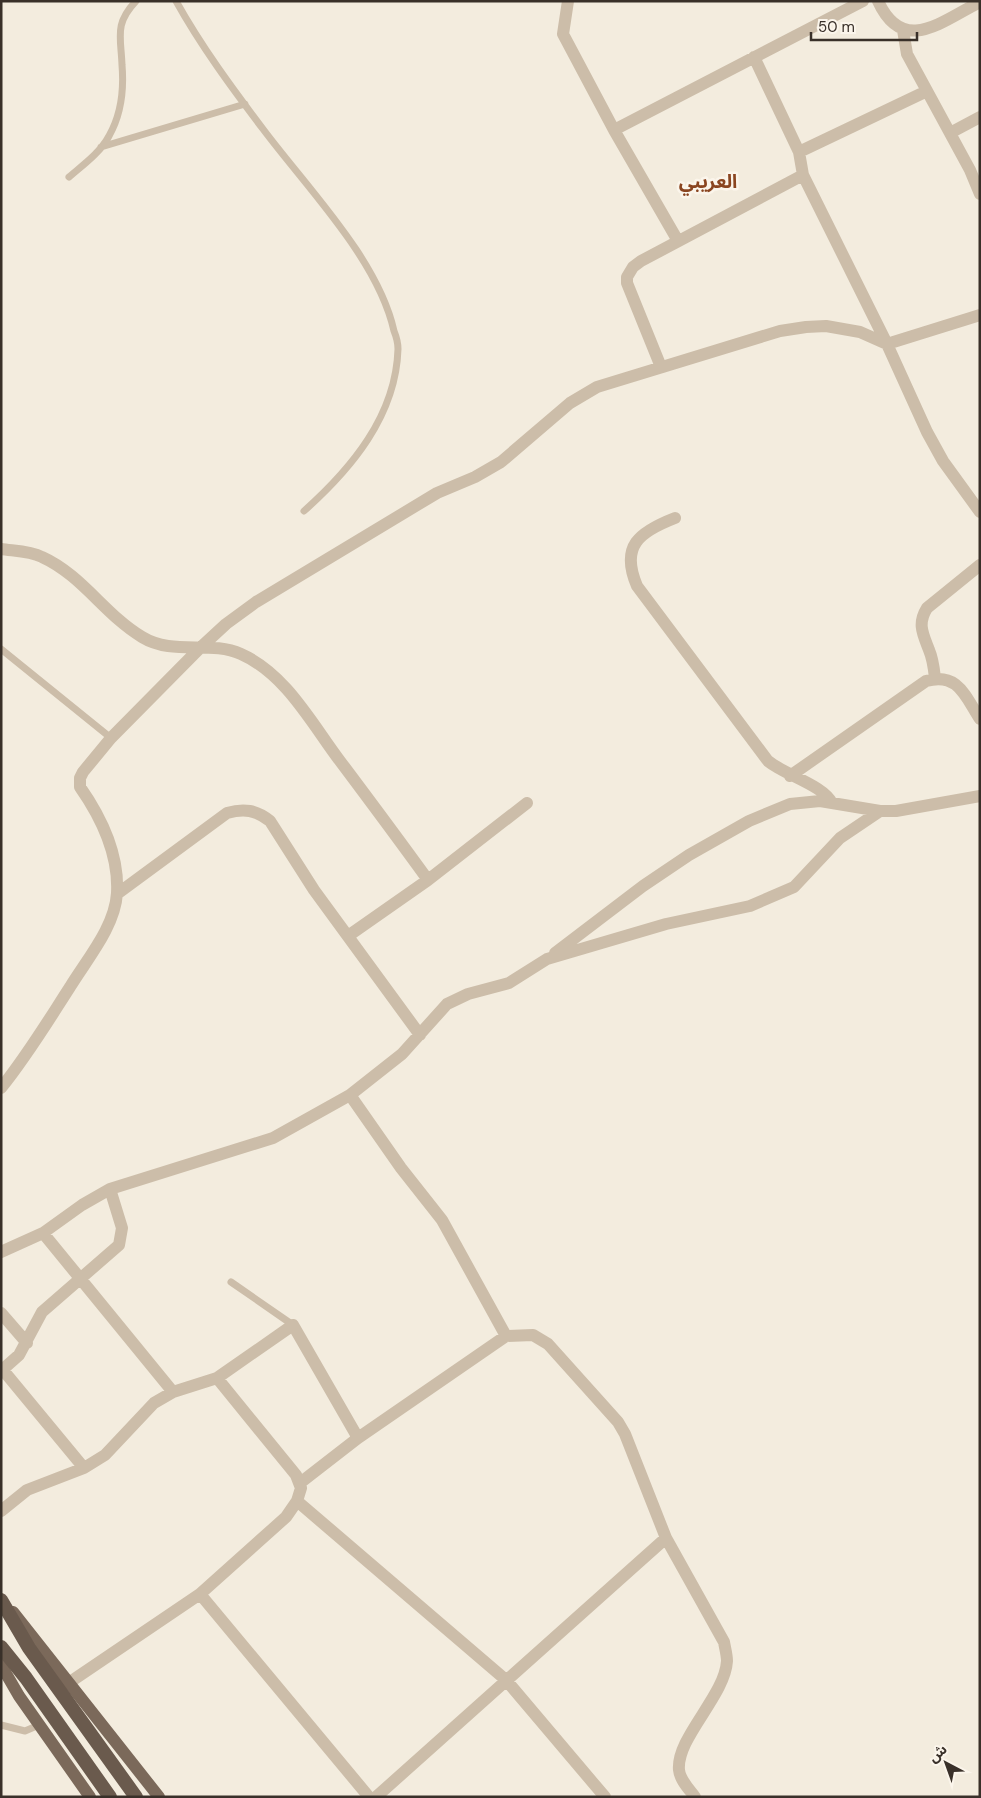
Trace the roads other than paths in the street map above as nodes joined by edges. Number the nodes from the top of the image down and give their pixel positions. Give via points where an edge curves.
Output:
1 (136, 1) edge
2 (176, 1) edge
3 (568, 1) edge
4 (863, 1) edge
5 (878, 1) edge
6 (980, 2) edge
7 (903, 30) junction
8 (754, 56) junction
9 (927, 92) junction
10 (244, 104) junction
11 (980, 117) edge
12 (614, 130) junction
13 (950, 133) junction
14 (101, 147) junction
15 (799, 152) junction
16 (803, 175) junction
17 (69, 177) dead end
18 (980, 194) edge
19 (678, 241) junction
20 (980, 315) edge
21 (887, 344) junction
22 (661, 367) junction
23 (304, 511) dead end
24 (980, 512) edge
25 (675, 518) dead end
26 (1, 549) edge
27 (980, 565) edge
28 (200, 648) junction
29 (1, 649) edge
30 (935, 678) junction
31 (980, 719) edge
32 (111, 738) junction
33 (790, 776) junction
34 (980, 796) edge
35 (527, 803) dead end
36 (832, 803) junction
37 (880, 811) junction
38 (428, 880) junction
39 (117, 894) junction
40 (348, 936) junction
41 (547, 959) junction
42 (420, 1034) junction
43 (1, 1088) edge
44 (350, 1095) junction
45 (110, 1189) junction
46 (44, 1233) junction
47 (2, 1250) edge
48 (80, 1279) junction
49 (231, 1282) dead end
50 (1, 1313) edge
51 (293, 1325) junction
52 (506, 1336) junction
53 (27, 1343) junction
54 (2, 1370) edge
55 (217, 1378) junction
56 (173, 1392) junction
57 (358, 1438) junction
58 (84, 1468) junction
59 (300, 1483) junction
60 (297, 1501) junction
61 (1, 1511) edge
62 (666, 1538) junction
63 (200, 1594) junction
64 (1, 1599) edge
65 (1, 1647) edge
66 (1, 1665) edge
67 (506, 1680) junction
68 (7, 1681) edge
69 (70, 1682) junction
70 (1, 1725) edge
71 (39, 1725) junction
72 (90, 1797) edge
73 (110, 1797) edge
74 (136, 1797) edge
75 (159, 1797) edge
76 (369, 1797) edge
77 (376, 1797) edge
78 (605, 1797) edge
79 (695, 1797) edge

1 - 14 lane via 121,23 123,81 119,112
2 - 10 lane
3 - 12 street via 564,34
4 - 8 street
5 - 7 street via 886,18
6 - 7 street via 924,30
7 - 9 street via 907,54
8 - 12 street
8 - 15 street
9 - 13 street
9 - 15 street
10 - 14 lane
10 - 23 lane via 367,265 392,319 398,347 393,382 384,410 362,450 330,488
11 - 13 street
12 - 19 street
13 - 18 street
14 - 17 lane
15 - 16 street
16 - 19 street
16 - 21 street
19 - 22 street via 633,267 626,284
20 - 21 street
21 - 22 street via 860,332 826,326 806,327 780,331
21 - 24 street via 927,432
22 - 28 street via 597,387 570,403 501,462 437,493 287,581 226,624
25 - 33 street via 652,527 637,540 630,554 630,570 637,586 762,754
26 - 28 street via 40,556 54,563 144,638 177,648
27 - 30 street via 927,608 921,617
28 - 32 street
28 - 38 street via 221,648 240,653 257,662 283,686
29 - 32 lane
30 - 31 street via 954,682 962,689
30 - 33 street via 917,686
32 - 39 street via 80,778 80,787 107,835
33 - 36 street via 823,793
34 - 37 street
35 - 38 street
36 - 37 street
36 - 41 street via 807,801 790,804 726,833 643,886
37 - 41 street via 840,838 794,887 750,906 666,924
38 - 40 street
39 - 40 street via 227,813 250,810 270,821
39 - 43 street via 104,933 18,1067
40 - 42 street
41 - 42 street via 509,983 468,994 448,1004
42 - 44 street via 402,1054
44 - 45 street via 274,1138
44 - 52 street via 442,1220
45 - 46 street
45 - 48 street via 122,1228 121,1240
46 - 47 street
46 - 48 street
48 - 53 street via 42,1312
48 - 56 street
49 - 51 lane
50 - 53 street
51 - 55 street
51 - 57 street
52 - 57 street
52 - 62 street via 533,1335 540,1338 618,1422
53 - 54 street
54 - 58 street
55 - 56 street
55 - 59 street
56 - 58 street via 154,1403 105,1455
57 - 59 street
58 - 61 street via 27,1490
59 - 60 street
60 - 63 street via 286,1517
60 - 67 street
62 - 67 street
62 - 79 street via 724,1642 727,1661 723,1678 681,1754 679,1770
63 - 69 street
63 - 76 street
64 - 69 main road
64 - 74 highway via 29,1648
65 - 73 highway
66 - 68 main road
67 - 77 street
67 - 78 street
68 - 71 main road
69 - 75 main road
70 - 71 lane via 25,1731
71 - 72 main road

